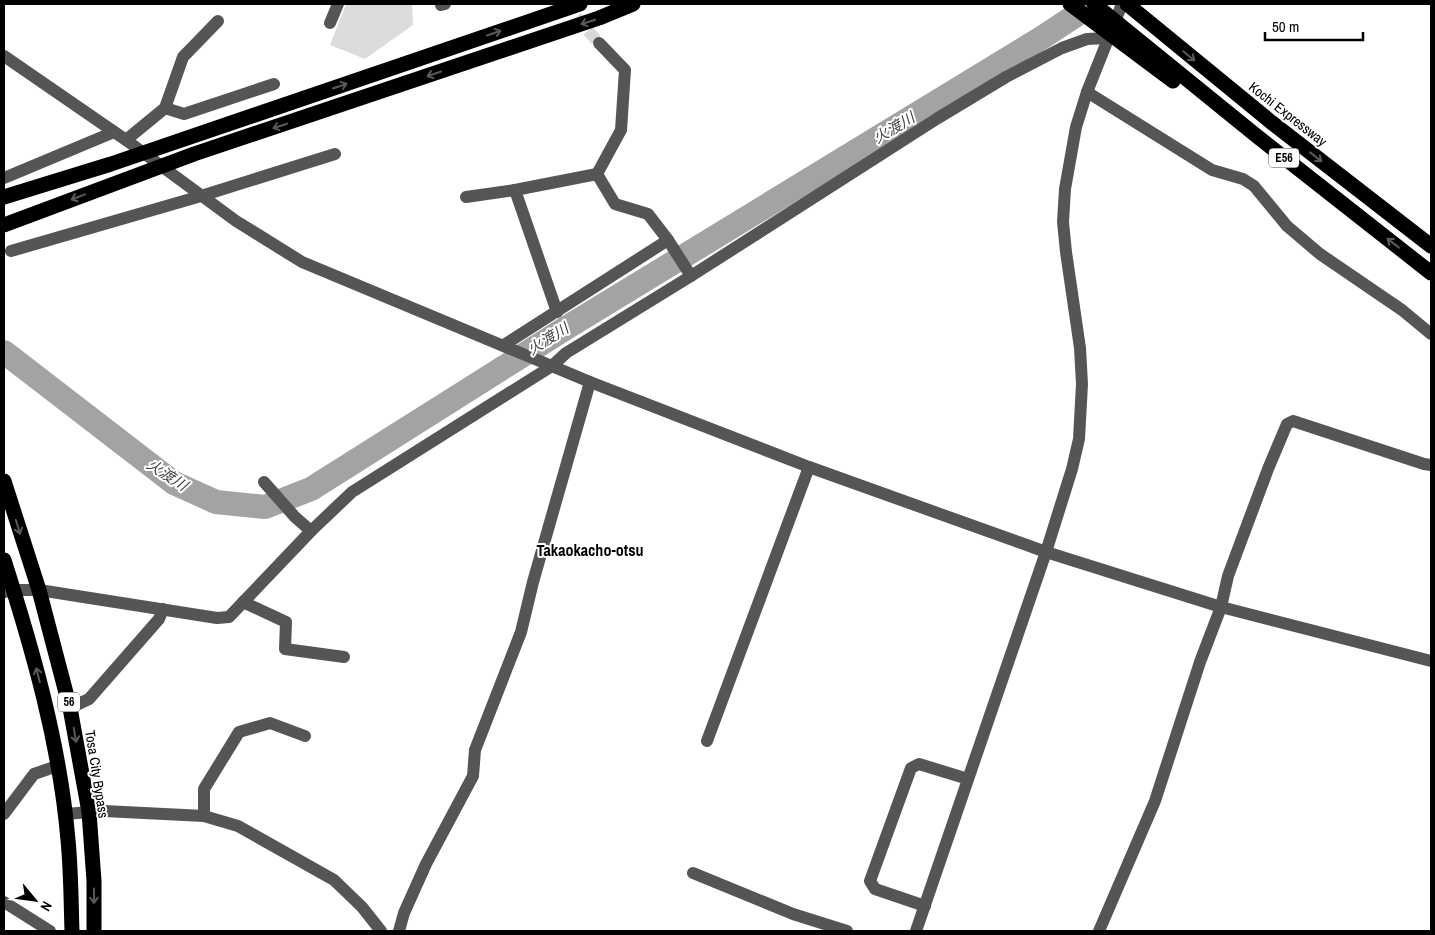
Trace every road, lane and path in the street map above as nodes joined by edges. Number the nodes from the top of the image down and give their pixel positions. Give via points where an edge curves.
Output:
1 (338, 4) edge
2 (580, 4) edge
3 (633, 4) edge
4 (1070, 4) edge
5 (1094, 4) edge
6 (1122, 4) edge
7 (1127, 4) edge
8 (218, 21) dead end
9 (330, 23) dead end
10 (1108, 38) junction
11 (599, 43) tunnel mouth
12 (1136, 46) junction
13 (4, 56) edge
14 (274, 84) dead end
15 (1087, 92) junction
16 (165, 108) junction
17 (114, 132) junction
18 (126, 140) junction
19 (334, 154) dead end
20 (597, 174) junction
21 (4, 178) edge
22 (515, 190) junction
23 (201, 196) junction
24 (4, 197) edge
25 (466, 197) dead end
26 (4, 225) edge
27 (670, 244) junction
28 (1431, 246) edge
29 (11, 251) dead end
30 (689, 273) junction
31 (1431, 273) edge
32 (557, 312) junction
33 (1431, 334) edge
34 (509, 347) junction
35 (549, 364) junction
36 (590, 382) junction
37 (1431, 464) edge
38 (809, 467) junction
39 (4, 481) edge
40 (264, 482) dead end
41 (311, 531) junction
42 (1046, 552) junction
43 (4, 560) edge
44 (39, 590) junction
45 (9, 591) edge
46 (243, 602) junction
47 (1221, 607) junction
48 (163, 609) junction
49 (344, 657) dead end
50 (1431, 661) edge
51 (70, 708) junction
52 (306, 736) dead end
53 (707, 741) dead end
54 (57, 766) junction
55 (968, 779) junction
56 (88, 812) junction
57 (4, 814) edge
58 (65, 814) junction
59 (204, 816) junction
60 (693, 873) dead end
61 (4, 902) edge
62 (925, 906) junction
63 (50, 931) edge
64 (72, 931) edge
65 (94, 931) edge
66 (381, 931) edge
67 (398, 931) edge
68 (847, 931) edge
69 (916, 931) edge
70 (1099, 931) edge

1 - 9 street
24 -> 2 highway via 111,164
3 -> 26 highway via 600,18 194,154
4 - 12 highway
5 - 12 highway
6 - 10 street
7 -> 28 highway, Kochi Expressway / E56 via 1271,122
8 - 16 street via 183,57
10 - 15 street
10 - 30 street via 1087,39 1062,48 1006,77
11 - 20 street via 625,70 621,130
31 -> 12 highway, E56 via 1258,137 1201,100
13 - 17 street
14 - 16 street via 184,114
15 - 33 street via 1212,170 1243,179 1254,186 1287,226 1320,254 1402,310
15 - 42 street via 1069,159 1063,222 1081,366 1078,439
16 - 18 street
17 - 18 street
17 - 21 street
18 - 23 street
19 - 23 street
20 - 22 street
20 - 27 street via 615,204 648,214
22 - 25 street
22 - 32 street
23 - 29 street
23 - 34 street via 302,262
27 - 30 street
27 - 32 street
30 - 35 street
32 - 34 street
34 - 35 street
35 - 36 street
35 - 41 street via 352,492
36 - 38 street
36 - 67 street via 521,632 475,750 474,776 426,864
37 - 47 street via 1293,421 1288,424 1228,576
38 - 42 street
38 - 53 street
39 -> 44 highway, Tosa City Bypass / 56
40 - 41 street
41 - 46 street
42 - 47 street
42 - 55 street
43 - 45 highway, 56
44 - 45 street
44 - 48 street
44 - 51 highway, Tosa City Bypass / 56
54 -> 45 highway, 56 via 39,677
46 - 48 street via 228,616 217,618
46 - 49 street via 286,622 285,649
47 - 50 street
47 - 70 street via 1155,801
48 - 51 street via 159,619 89,699
51 -> 56 highway, Tosa City Bypass / 56
52 - 59 street via 270,723 240,732 204,790
54 - 57 street via 34,774
54 - 58 highway, 56
55 - 62 street
55 - 62 street via 918,764 911,768 870,881 875,889
56 - 58 street
56 - 59 street
56 -> 65 highway, Tosa City Bypass / 56 via 94,881
58 - 64 highway, 56
59 - 66 street via 238,826 334,880
60 - 68 street via 794,914
61 - 63 street
62 - 69 street

